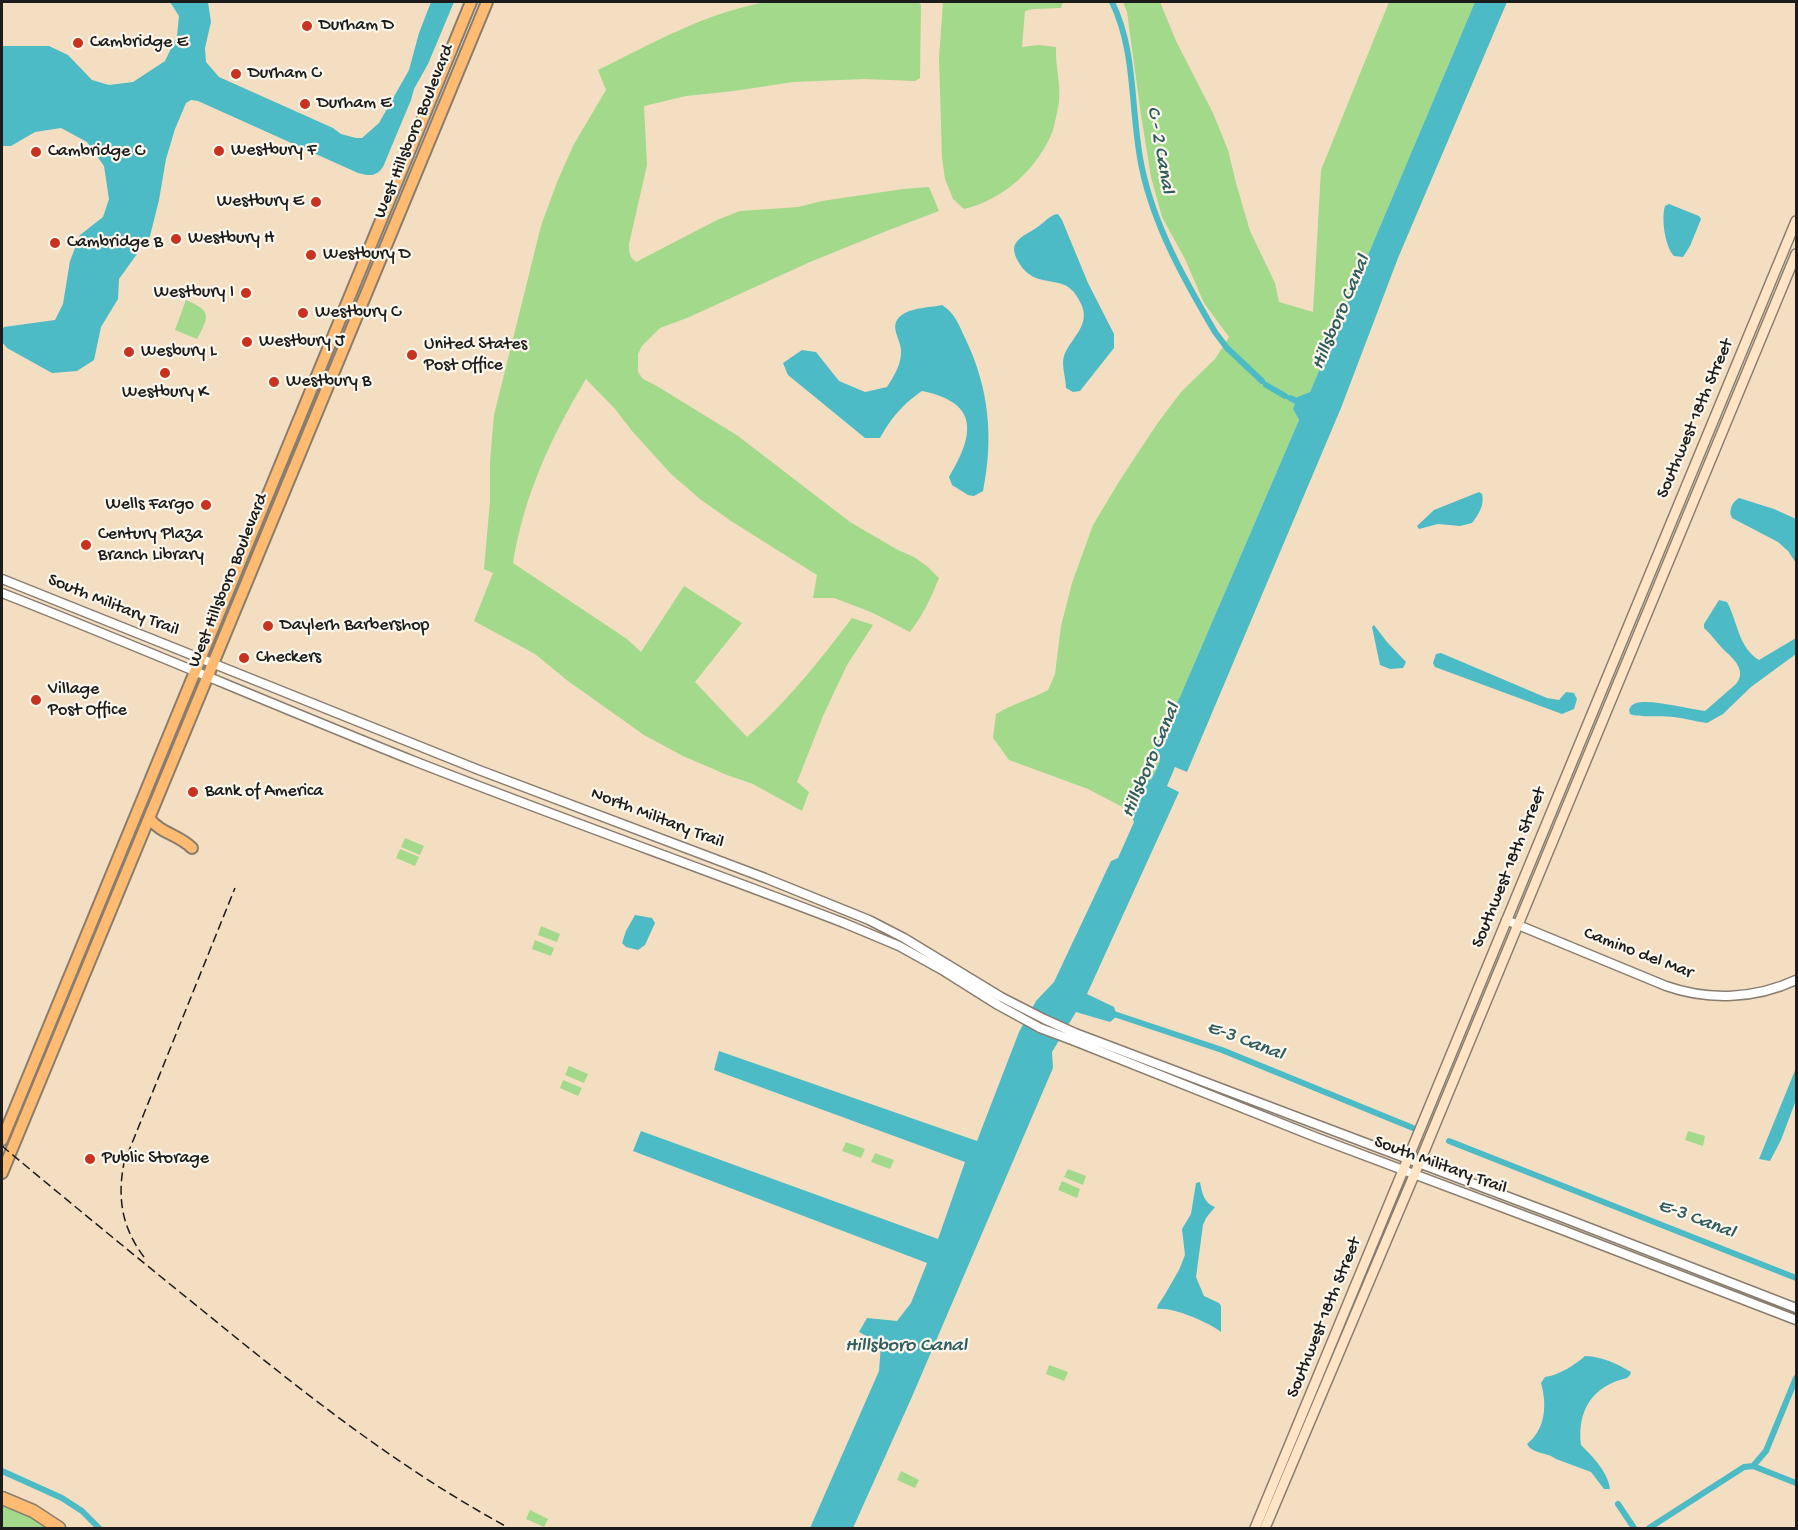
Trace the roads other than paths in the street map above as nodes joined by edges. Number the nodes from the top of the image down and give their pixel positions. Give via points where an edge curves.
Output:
1 (471, 2) edge
2 (487, 2) edge
3 (1797, 221) edge
4 (1797, 254) edge
5 (357, 277) junction
6 (349, 298) junction
7 (363, 300) junction
8 (357, 315) junction
9 (2, 579) edge
10 (2, 593) edge
11 (200, 659) junction
12 (213, 664) junction
13 (195, 672) junction
14 (208, 677) junction
15 (149, 818) junction
16 (192, 848) dead end
17 (1506, 920) junction
18 (1518, 925) junction
19 (79, 955) junction
20 (83, 978) junction
21 (1797, 980) edge
22 (1023, 1014) junction
23 (1073, 1037) junction
24 (34, 1062) junction
25 (37, 1088) junction
26 (2, 1140) edge
27 (1408, 1158) junction
28 (1419, 1163) junction
29 (1404, 1170) junction
30 (2, 1173) edge
31 (1415, 1173) junction
32 (1797, 1308) edge
33 (1797, 1320) edge
34 (5, 1499) edge
35 (59, 1528) edge
36 (1256, 1528) edge
37 (1265, 1528) edge

1 - 5 main road, West Hillsboro Boulevard
2 - 7 main road, West Hillsboro Boulevard
3 - 17 main road, Southwest 18th Street
4 - 18 main road, Southwest 18th Street
5 - 6 main road, West Hillsboro Boulevard
5 - 7 main road
6 - 8 main road
6 - 11 main road, West Hillsboro Boulevard
7 - 8 main road, West Hillsboro Boulevard
8 - 12 main road, West Hillsboro Boulevard
9 - 11 street, South Military Trail
10 - 13 street, South Military Trail
11 - 12 street, South Military Trail
11 - 13 main road, West Hillsboro Boulevard
12 - 14 main road, West Hillsboro Boulevard
12 - 22 street, North Military Trail via 869,920 993,992
13 - 14 street, South Military Trail
13 - 19 main road, West Hillsboro Boulevard
14 - 15 main road, West Hillsboro Boulevard
14 - 22 street, North Military Trail via 467,781 844,923 899,946
15 - 16 main road
15 - 20 main road, West Hillsboro Boulevard
17 - 18 street, Camino del Mar
17 - 27 main road, Southwest 18th Street
18 - 21 street, Camino del Mar via 1687,992 1735,996 1763,992
18 - 28 main road, Southwest 18th Street
19 - 20 main road
19 - 24 main road, West Hillsboro Boulevard
20 - 25 main road, West Hillsboro Boulevard
22 - 23 street, North Military Trail
23 - 27 street, South Military Trail
23 - 29 street, South Military Trail
24 - 25 main road via 32,1078
24 - 26 main road, West Hillsboro Boulevard
25 - 30 main road, West Hillsboro Boulevard
27 - 28 street, South Military Trail
27 - 29 main road, Southwest 18th Street
28 - 31 main road, Southwest 18th Street
28 - 32 street, South Military Trail
29 - 31 street, South Military Trail
29 - 36 main road, Southwest 18th Street
31 - 33 street, South Military Trail
31 - 37 main road, Southwest 18th Street
34 - 35 highway

